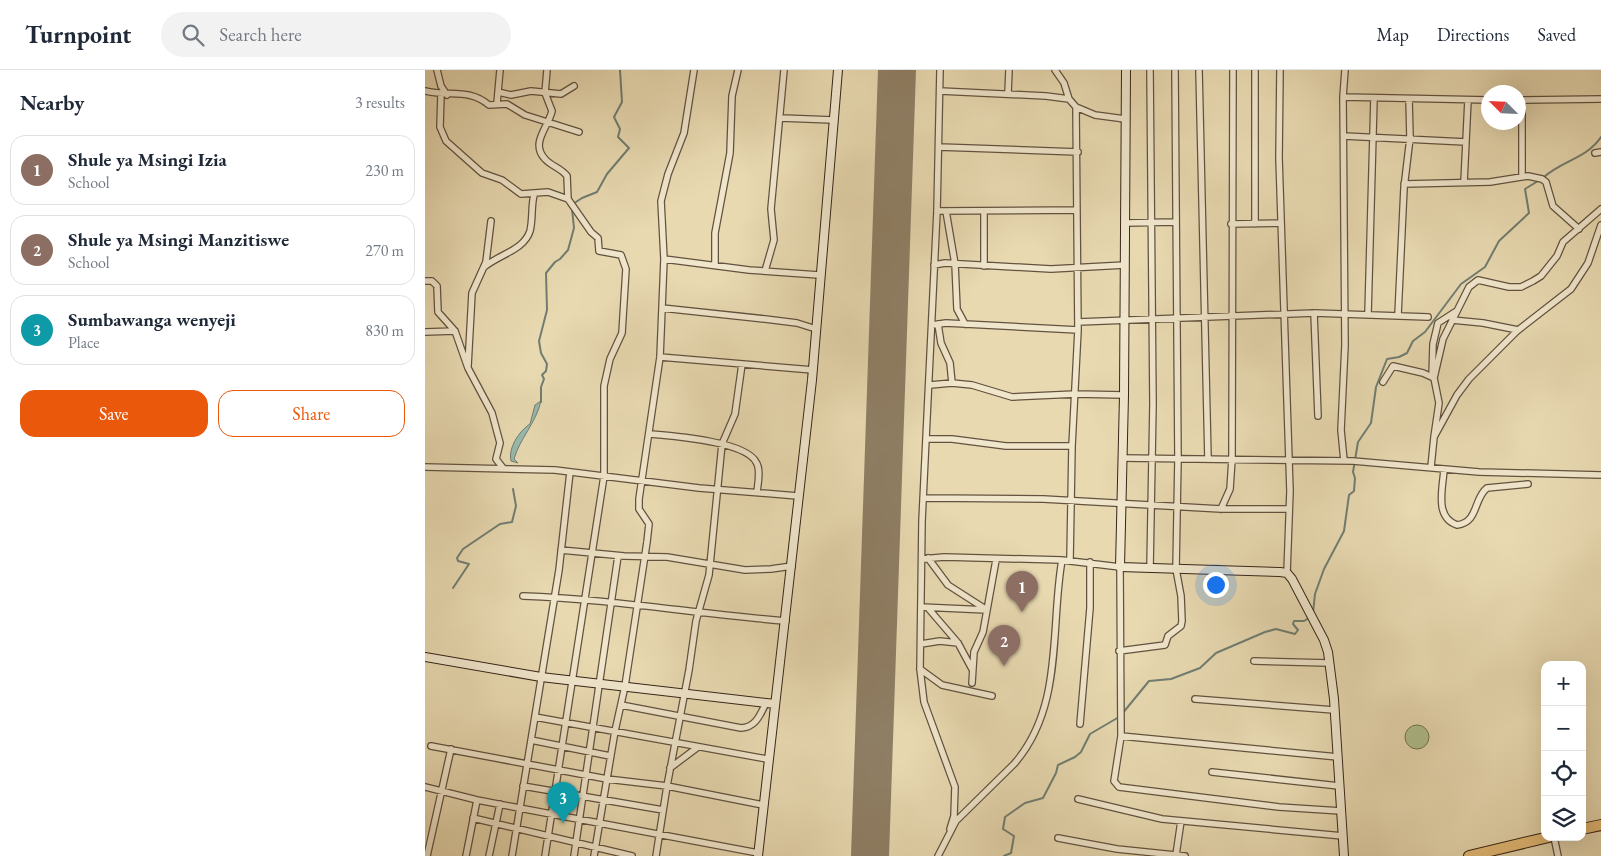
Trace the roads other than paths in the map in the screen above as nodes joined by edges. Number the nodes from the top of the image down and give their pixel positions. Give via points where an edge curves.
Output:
1 (437, 70) edge
2 (499, 70) edge
3 (547, 70) edge
4 (694, 70) edge
5 (738, 70) edge
6 (784, 70) edge
7 (838, 70) edge
8 (940, 70) edge
9 (1009, 70) edge
10 (1055, 70) edge
11 (1126, 70) edge
12 (1150, 70) edge
13 (1175, 70) edge
14 (1199, 70) edge
15 (1233, 70) edge
16 (1255, 70) edge
17 (1280, 70) edge
18 (1345, 70) edge
19 (574, 86) dead end
20 (425, 91) edge
21 (940, 91) junction
22 (498, 92) junction
23 (545, 93) junction
24 (1008, 93) junction
25 (444, 94) junction
26 (1343, 97) junction
27 (1374, 98) junction
28 (1069, 99) junction
29 (1409, 99) junction
30 (1601, 99) edge
31 (1468, 100) junction
32 (1481, 100) edge
33 (1526, 100) edge
34 (497, 103) junction
35 (1076, 107) junction
36 (781, 118) junction
37 (1125, 119) junction
38 (833, 120) junction
39 (549, 122) junction
40 (1521, 130) edge
41 (579, 132) dead end
42 (1344, 136) junction
43 (1410, 138) junction
44 (1374, 139) junction
45 (1466, 142) junction
46 (939, 147) junction
47 (1078, 152) junction
48 (1522, 177) junction
49 (1464, 182) junction
50 (1404, 184) junction
51 (534, 195) junction
52 (568, 199) junction
53 (1601, 209) edge
54 (937, 210) junction
55 (945, 210) junction
56 (1077, 210) junction
57 (984, 212) junction
58 (491, 221) dead end
59 (1175, 222) junction
60 (1125, 223) junction
61 (1150, 223) junction
62 (1231, 224) junction
63 (1255, 224) junction
64 (1281, 224) junction
65 (1601, 224) edge
66 (1579, 229) junction
67 (664, 259) junction
68 (715, 264) junction
69 (955, 264) junction
70 (1125, 264) junction
71 (934, 265) junction
72 (484, 266) junction
73 (984, 266) junction
74 (1077, 269) junction
75 (765, 271) junction
76 (819, 275) junction
77 (425, 281) edge
78 (662, 308) junction
79 (1457, 310) junction
80 (1314, 313) junction
81 (1344, 314) junction
82 (1368, 314) junction
83 (1283, 315) junction
84 (1398, 315) junction
85 (1428, 317) dead end
86 (1232, 318) junction
87 (1205, 319) junction
88 (1152, 320) junction
89 (1176, 320) junction
90 (1452, 320) junction
91 (1124, 321) junction
92 (1078, 322) junction
93 (965, 324) junction
94 (935, 325) junction
95 (816, 329) junction
96 (1078, 330) junction
97 (1518, 330) junction
98 (425, 332) edge
99 (455, 332) junction
100 (660, 357) junction
101 (742, 364) junction
102 (468, 368) junction
103 (813, 370) junction
104 (1433, 378) junction
105 (1383, 382) dead end
106 (952, 383) junction
107 (930, 386) junction
108 (1076, 394) junction
109 (1124, 395) junction
110 (1318, 416) dead end
111 (649, 434) junction
112 (1434, 437) junction
113 (927, 438) junction
114 (722, 444) junction
115 (1072, 446) junction
116 (1122, 458) junction
117 (1152, 459) junction
118 (1178, 459) junction
119 (1209, 459) junction
120 (1232, 459) junction
121 (1289, 460) junction
122 (1344, 461) junction
123 (425, 467) edge
124 (503, 468) junction
125 (1431, 468) junction
126 (1444, 469) junction
127 (570, 472) junction
128 (1601, 475) edge
129 (604, 476) junction
130 (643, 481) junction
131 (1528, 484) dead end
132 (717, 489) junction
133 (757, 492) junction
134 (798, 496) junction
135 (923, 498) junction
136 (1073, 501) junction
137 (1120, 504) junction
138 (1152, 506) junction
139 (1178, 507) junction
140 (1221, 509) junction
141 (1289, 509) junction
142 (561, 550) junction
143 (592, 552) junction
144 (617, 556) junction
145 (646, 556) junction
146 (925, 559) junction
147 (996, 560) junction
148 (1062, 560) junction
149 (1070, 560) junction
150 (710, 562) junction
151 (1090, 562) junction
152 (791, 566) junction
153 (1120, 567) junction
154 (1150, 568) junction
155 (1177, 569) junction
156 (1287, 573) junction
157 (523, 596) dead end
158 (554, 597) junction
159 (585, 600) junction
160 (611, 602) junction
161 (637, 604) junction
162 (924, 607) junction
163 (987, 610) junction
164 (697, 613) junction
165 (786, 621) junction
166 (958, 643) junction
167 (921, 644) junction
168 (1119, 651) junction
169 (425, 657) edge
170 (1254, 661) dead end
171 (1329, 663) junction
172 (920, 669) junction
173 (973, 671) junction
174 (541, 677) junction
175 (573, 680) junction
176 (972, 683) dead end
177 (599, 684) junction
178 (625, 686) junction
179 (685, 693) junction
180 (992, 696) dead end
181 (1195, 700) dead end
182 (766, 703) junction
183 (775, 704) junction
184 (621, 705) junction
185 (1334, 710) junction
186 (535, 717) junction
187 (680, 717) junction
188 (566, 723) junction
189 (1080, 724) dead end
190 (593, 728) junction
191 (615, 731) junction
192 (1121, 736) junction
193 (531, 740) junction
194 (675, 743) junction
195 (431, 746) dead end
196 (562, 746) junction
197 (698, 747) junction
198 (451, 749) junction
199 (590, 753) junction
200 (611, 756) junction
201 (1338, 758) junction
202 (767, 759) junction
203 (527, 764) junction
204 (670, 768) junction
205 (558, 770) junction
206 (1212, 772) dead end
207 (586, 775) junction
208 (607, 779) junction
209 (523, 786) junction
210 (667, 786) junction
211 (1339, 786) junction
212 (425, 787) edge
213 (441, 791) junction
214 (554, 792) junction
215 (582, 797) junction
216 (1078, 799) dead end
217 (477, 800) junction
218 (603, 800) junction
219 (500, 804) junction
220 (763, 805) junction
221 (519, 808) junction
222 (663, 810) junction
223 (1341, 811) junction
224 (551, 814) junction
225 (473, 818) junction
226 (579, 818) junction
227 (1181, 821) junction
228 (599, 822) junction
229 (496, 824) junction
230 (1601, 825) edge
231 (1586, 828) edge
232 (516, 829) junction
233 (950, 829) junction
234 (660, 833) junction
235 (548, 836) junction
236 (1343, 836) junction
237 (1058, 838) dead end
238 (1541, 839) edge
239 (1555, 841) edge
240 (576, 843) junction
241 (595, 847) junction
242 (758, 855) edge
243 (1174, 855) edge
244 (427, 856) edge
245 (466, 856) edge
246 (489, 856) edge
247 (512, 856) edge
248 (545, 856) edge
249 (575, 856) edge
250 (594, 856) edge
251 (632, 856) edge
252 (656, 856) edge
253 (938, 856) edge
254 (1185, 856) edge
255 (1345, 856) edge
256 (1469, 856) edge
257 (1558, 856) edge

1 - 25 street
2 - 22 street
3 - 23 street
4 - 67 street via 684,133 661,201
5 - 68 street via 732,96 729,163 715,233
6 - 36 street
7 - 38 street
8 - 21 street
9 - 24 street
10 - 28 street
11 - 37 street
12 - 61 street
13 - 59 street
14 - 87 street
15 - 62 street
16 - 63 street
17 - 64 street
18 - 26 street
19 - 23 street via 561,94
20 - 25 street
21 - 24 street
21 - 46 street
22 - 23 street via 511,95 527,91
22 - 34 street
23 - 39 street via 552,107
24 - 28 street
25 - 34 street via 474,94 489,105
25 - 51 street via 440,127 449,145 486,175 502,180 521,194
26 - 27 street
26 - 42 street
27 - 29 street
27 - 44 street
28 - 35 street
29 - 31 street
29 - 43 street
30 - 33 street
31 - 32 street
31 - 45 street
34 - 39 street
35 - 37 street via 1095,115
35 - 47 street
36 - 38 street
36 - 75 street via 771,209 774,240
37 - 60 street
38 - 76 street
39 - 41 street
39 - 52 street via 539,142 540,150 544,158 567,176
40 - 48 street
42 - 44 street
42 - 81 street
43 - 44 street
43 - 45 street
43 - 50 street
44 - 82 street
45 - 49 street
46 - 47 street
46 - 54 street
47 - 56 street
48 - 49 street
48 - 66 street via 1545,181 1553,206
49 - 50 street
50 - 84 street
51 - 52 street via 548,192
51 - 72 street via 527,238 518,248
52 - 129 street via 598,238 599,251 621,255 625,269 621,333 603,386
53 - 66 street
54 - 55 street
54 - 71 street
55 - 57 street
55 - 69 street
56 - 57 street
56 - 74 street
57 - 73 street
58 - 72 street
59 - 61 street
59 - 89 street
60 - 61 street
60 - 70 street
61 - 88 street
62 - 63 street
62 - 86 street
63 - 64 street
64 - 83 street
65 - 97 street via 1581,276 1556,303
66 - 79 street via 1563,242 1557,256 1541,276 1521,287 1479,280 1469,287
67 - 68 street
67 - 78 street
68 - 75 street
69 - 71 street
69 - 73 street
69 - 93 street via 957,309
70 - 74 street
70 - 91 street
71 - 94 street
72 - 102 street via 473,293
73 - 74 street
74 - 92 street
75 - 76 street
76 - 95 street
77 - 99 street via 435,282 438,312
78 - 95 street via 797,323
78 - 100 street
79 - 90 street
79 - 104 street via 1438,323 1433,344
80 - 81 street
80 - 83 street
80 - 110 street
81 - 82 street
81 - 122 street via 1341,421
82 - 84 street
83 - 86 street
83 - 121 street
84 - 85 street
86 - 87 street
86 - 120 street
87 - 89 street
87 - 119 street
88 - 89 street
88 - 91 street
88 - 117 street
89 - 118 street
90 - 97 street
90 - 104 street via 1443,339
91 - 92 street
91 - 109 street
92 - 96 street
93 - 94 street
93 - 96 street
94 - 106 street via 950,363
94 - 107 street
95 - 103 street
96 - 108 street
97 - 112 street via 1469,379
98 - 99 street
99 - 102 street
100 - 101 street
100 - 111 street
101 - 103 street
101 - 114 street via 735,414
102 - 124 street via 492,413 500,442 496,459
103 - 134 street
104 - 105 street via 1423,372 1393,366
104 - 112 street via 1439,403
106 - 107 street
106 - 108 street via 972,385 1011,397
107 - 113 street
108 - 109 street
108 - 115 street
109 - 116 street
111 - 114 street
111 - 130 street
112 - 125 street
113 - 115 street via 992,445
113 - 135 street
114 - 132 street
114 - 133 street via 755,460
115 - 136 street
116 - 117 street
116 - 137 street
117 - 118 street
117 - 138 street
118 - 119 street
118 - 139 street
119 - 120 street
120 - 121 street
120 - 140 street via 1230,489
121 - 122 street
121 - 141 street
122 - 125 street
123 - 124 street
124 - 127 street
125 - 126 street
126 - 128 street
126 - 131 street via 1443,513 1447,520 1457,525 1472,517 1487,488
127 - 129 street
127 - 142 street
129 - 130 street
129 - 143 street
130 - 132 street
130 - 145 street via 639,505 649,524
132 - 133 street
132 - 150 street
133 - 134 street
134 - 152 street
135 - 136 street
135 - 146 street
136 - 137 street
136 - 149 street
137 - 138 street
137 - 153 street
138 - 139 street
138 - 154 street
139 - 140 street
139 - 155 street
140 - 141 street
141 - 156 street
142 - 143 street
142 - 158 street
143 - 144 street
143 - 159 street
144 - 145 street
144 - 160 street
145 - 150 street
145 - 161 street
146 - 147 street
146 - 162 street
146 - 163 street via 948,585
147 - 148 street
147 - 163 street
148 - 149 street
148 - 233 street via 1052,666 1044,711 1037,729 1023,754
149 - 151 street
150 - 152 street via 745,570
150 - 164 street
151 - 153 street
151 - 189 street via 1090,608
152 - 165 street
153 - 154 street
153 - 168 street
154 - 155 street
155 - 156 street
155 - 168 street via 1181,626 1170,633 1162,647
156 - 171 street via 1324,640
157 - 158 street
158 - 159 street
158 - 174 street
159 - 160 street
159 - 175 street
160 - 161 street
160 - 177 street
161 - 164 street
161 - 178 street
162 - 163 street
162 - 166 street
162 - 167 street
163 - 173 street via 983,632 976,645
164 - 165 street
164 - 179 street
165 - 183 street
166 - 167 street
166 - 173 street
167 - 172 street
168 - 192 street
169 - 174 street
170 - 171 street
171 - 185 street
172 - 180 street via 942,685
172 - 233 street via 924,702 955,787
173 - 176 street
174 - 175 street
174 - 186 street
175 - 177 street
175 - 188 street
177 - 178 street
177 - 190 street
178 - 179 street
178 - 184 street
179 - 182 street
179 - 187 street
181 - 185 street
182 - 183 street
182 - 187 street via 756,722 745,728
183 - 202 street
184 - 187 street
184 - 191 street
185 - 201 street
186 - 188 street
186 - 193 street
187 - 194 street
188 - 190 street
188 - 196 street
190 - 191 street
190 - 199 street
191 - 194 street
191 - 200 street
192 - 201 street
192 - 223 street via 1114,781 1119,787 1279,807
193 - 196 street
193 - 203 street
194 - 197 street
194 - 204 street
195 - 198 street
196 - 199 street
196 - 205 street
197 - 202 street
197 - 204 street
198 - 203 street
198 - 213 street
199 - 200 street
199 - 207 street
200 - 208 street
201 - 211 street
202 - 220 street
203 - 205 street
203 - 209 street
204 - 210 street
205 - 207 street
205 - 214 street
206 - 211 street
207 - 208 street
207 - 215 street
208 - 210 street
208 - 218 street
209 - 214 street
209 - 221 street
210 - 220 street
210 - 222 street
211 - 223 street
212 - 213 street
213 - 217 street
213 - 244 street
214 - 215 street
214 - 224 street
215 - 218 street
215 - 226 street
216 - 227 street via 1131,813
217 - 219 street
217 - 225 street
218 - 222 street
218 - 228 street
219 - 221 street
219 - 229 street
220 - 242 street
221 - 224 street
221 - 232 street
222 - 234 street
223 - 236 street
224 - 226 street
224 - 235 street
225 - 229 street
225 - 245 street
226 - 228 street
226 - 240 street
227 - 236 street
227 - 243 street
228 - 234 street
228 - 241 street
229 - 232 street
229 - 246 street
230 - 231 highway
232 - 235 street
232 - 247 street
233 - 253 street
234 - 242 street
234 - 252 street
235 - 240 street
235 - 248 street
236 - 255 street
237 - 243 street
238 - 256 highway
239 - 257 street
240 - 241 street
240 - 249 street
241 - 250 street
241 - 251 street
243 - 254 street

